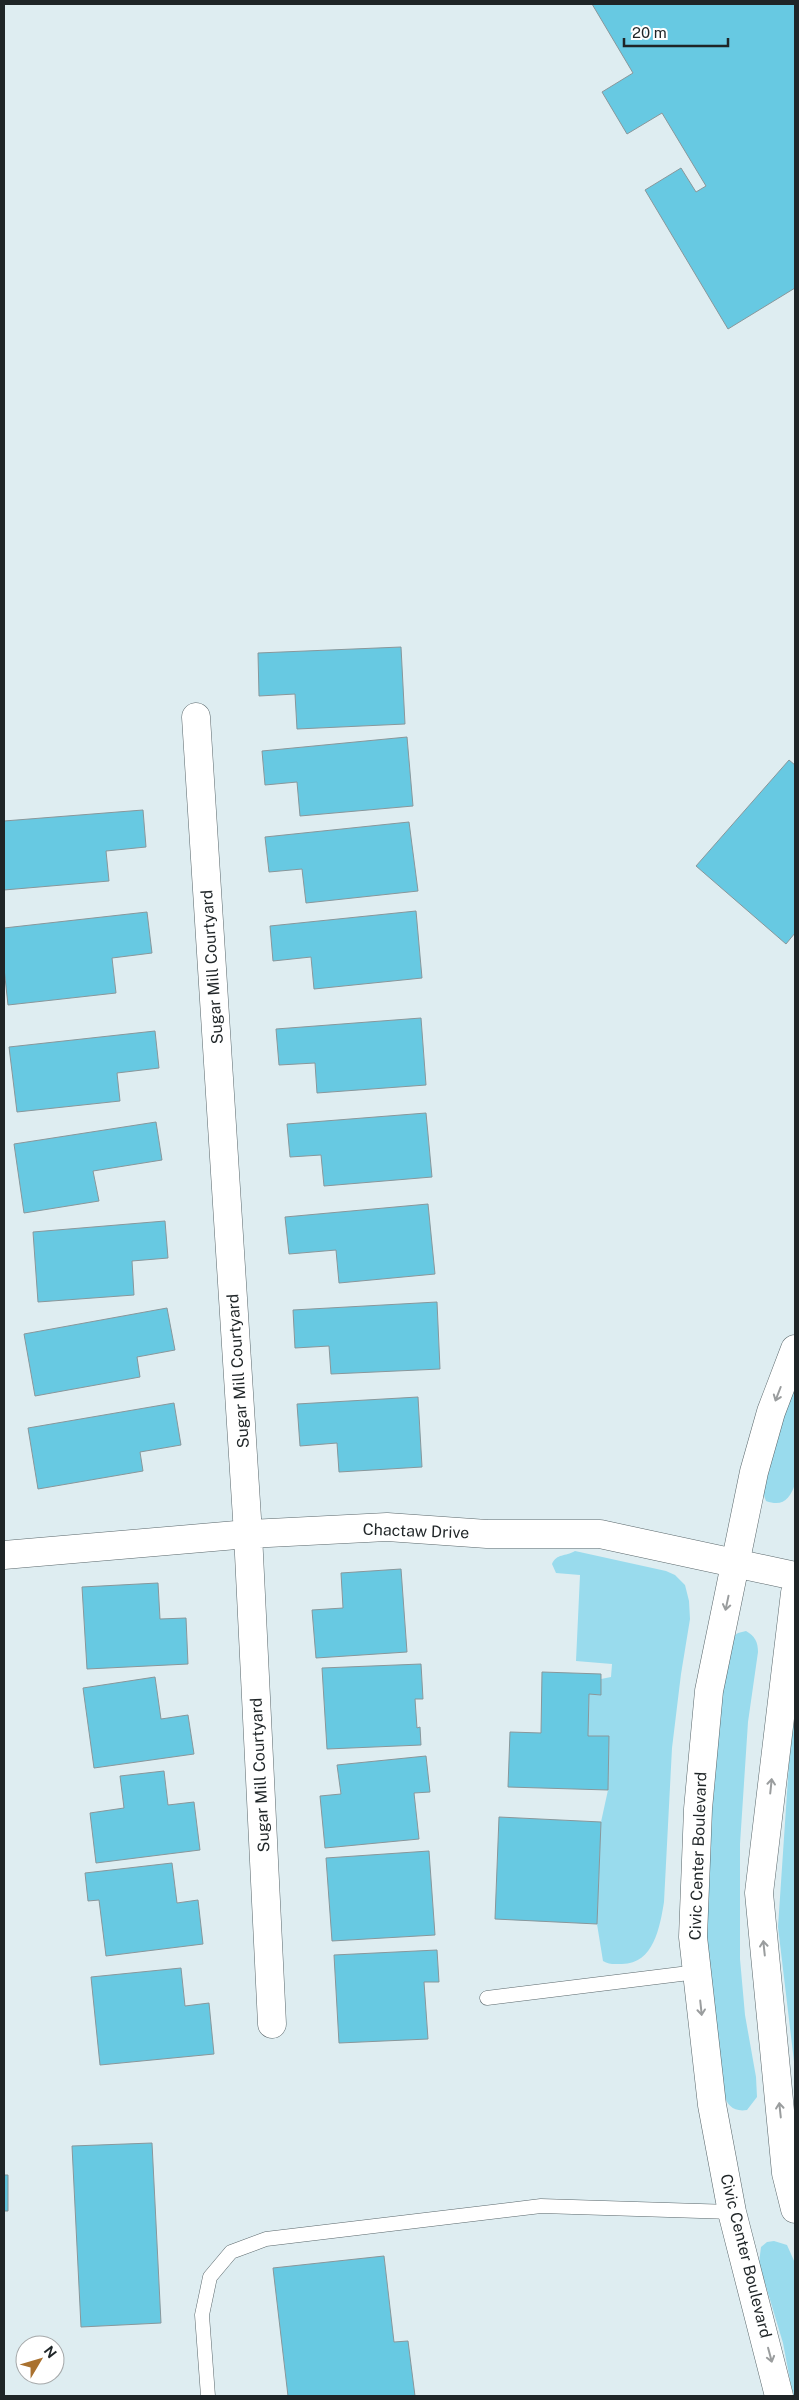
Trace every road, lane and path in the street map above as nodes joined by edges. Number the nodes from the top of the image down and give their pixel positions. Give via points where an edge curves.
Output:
1 (196, 717) dead end
2 (795, 1349) edge
3 (248, 1534) junction
4 (4, 1555) edge
5 (735, 1563) junction
6 (795, 1576) edge
7 (795, 1593) edge
8 (697, 1972) junction
9 (487, 1998) dead end
10 (272, 2024) dead end
11 (790, 2148) edge
12 (795, 2209) edge
13 (732, 2212) junction
14 (208, 2396) edge
15 (779, 2396) edge

1 - 3 street, Sugar Mill Courtyard
2 -> 5 street, Civic Center Boulevard via 771,1412 754,1472
3 - 4 street, Chactaw Drive
3 - 5 street, Chactaw Drive via 387,1527 487,1534 600,1534
3 - 10 street, Sugar Mill Courtyard
5 - 6 street, Chactaw Drive
5 -> 8 street, Civic Center Boulevard via 709,1691 698,1809 693,1937
11 -> 7 street via 759,1893
8 - 9 lane
8 -> 13 street, Civic Center Boulevard via 712,2105
11 - 12 street via 786,2173
13 - 14 lane via 541,2206 266,2239 231,2252 210,2277 202,2315
13 -> 15 street, Civic Center Boulevard

